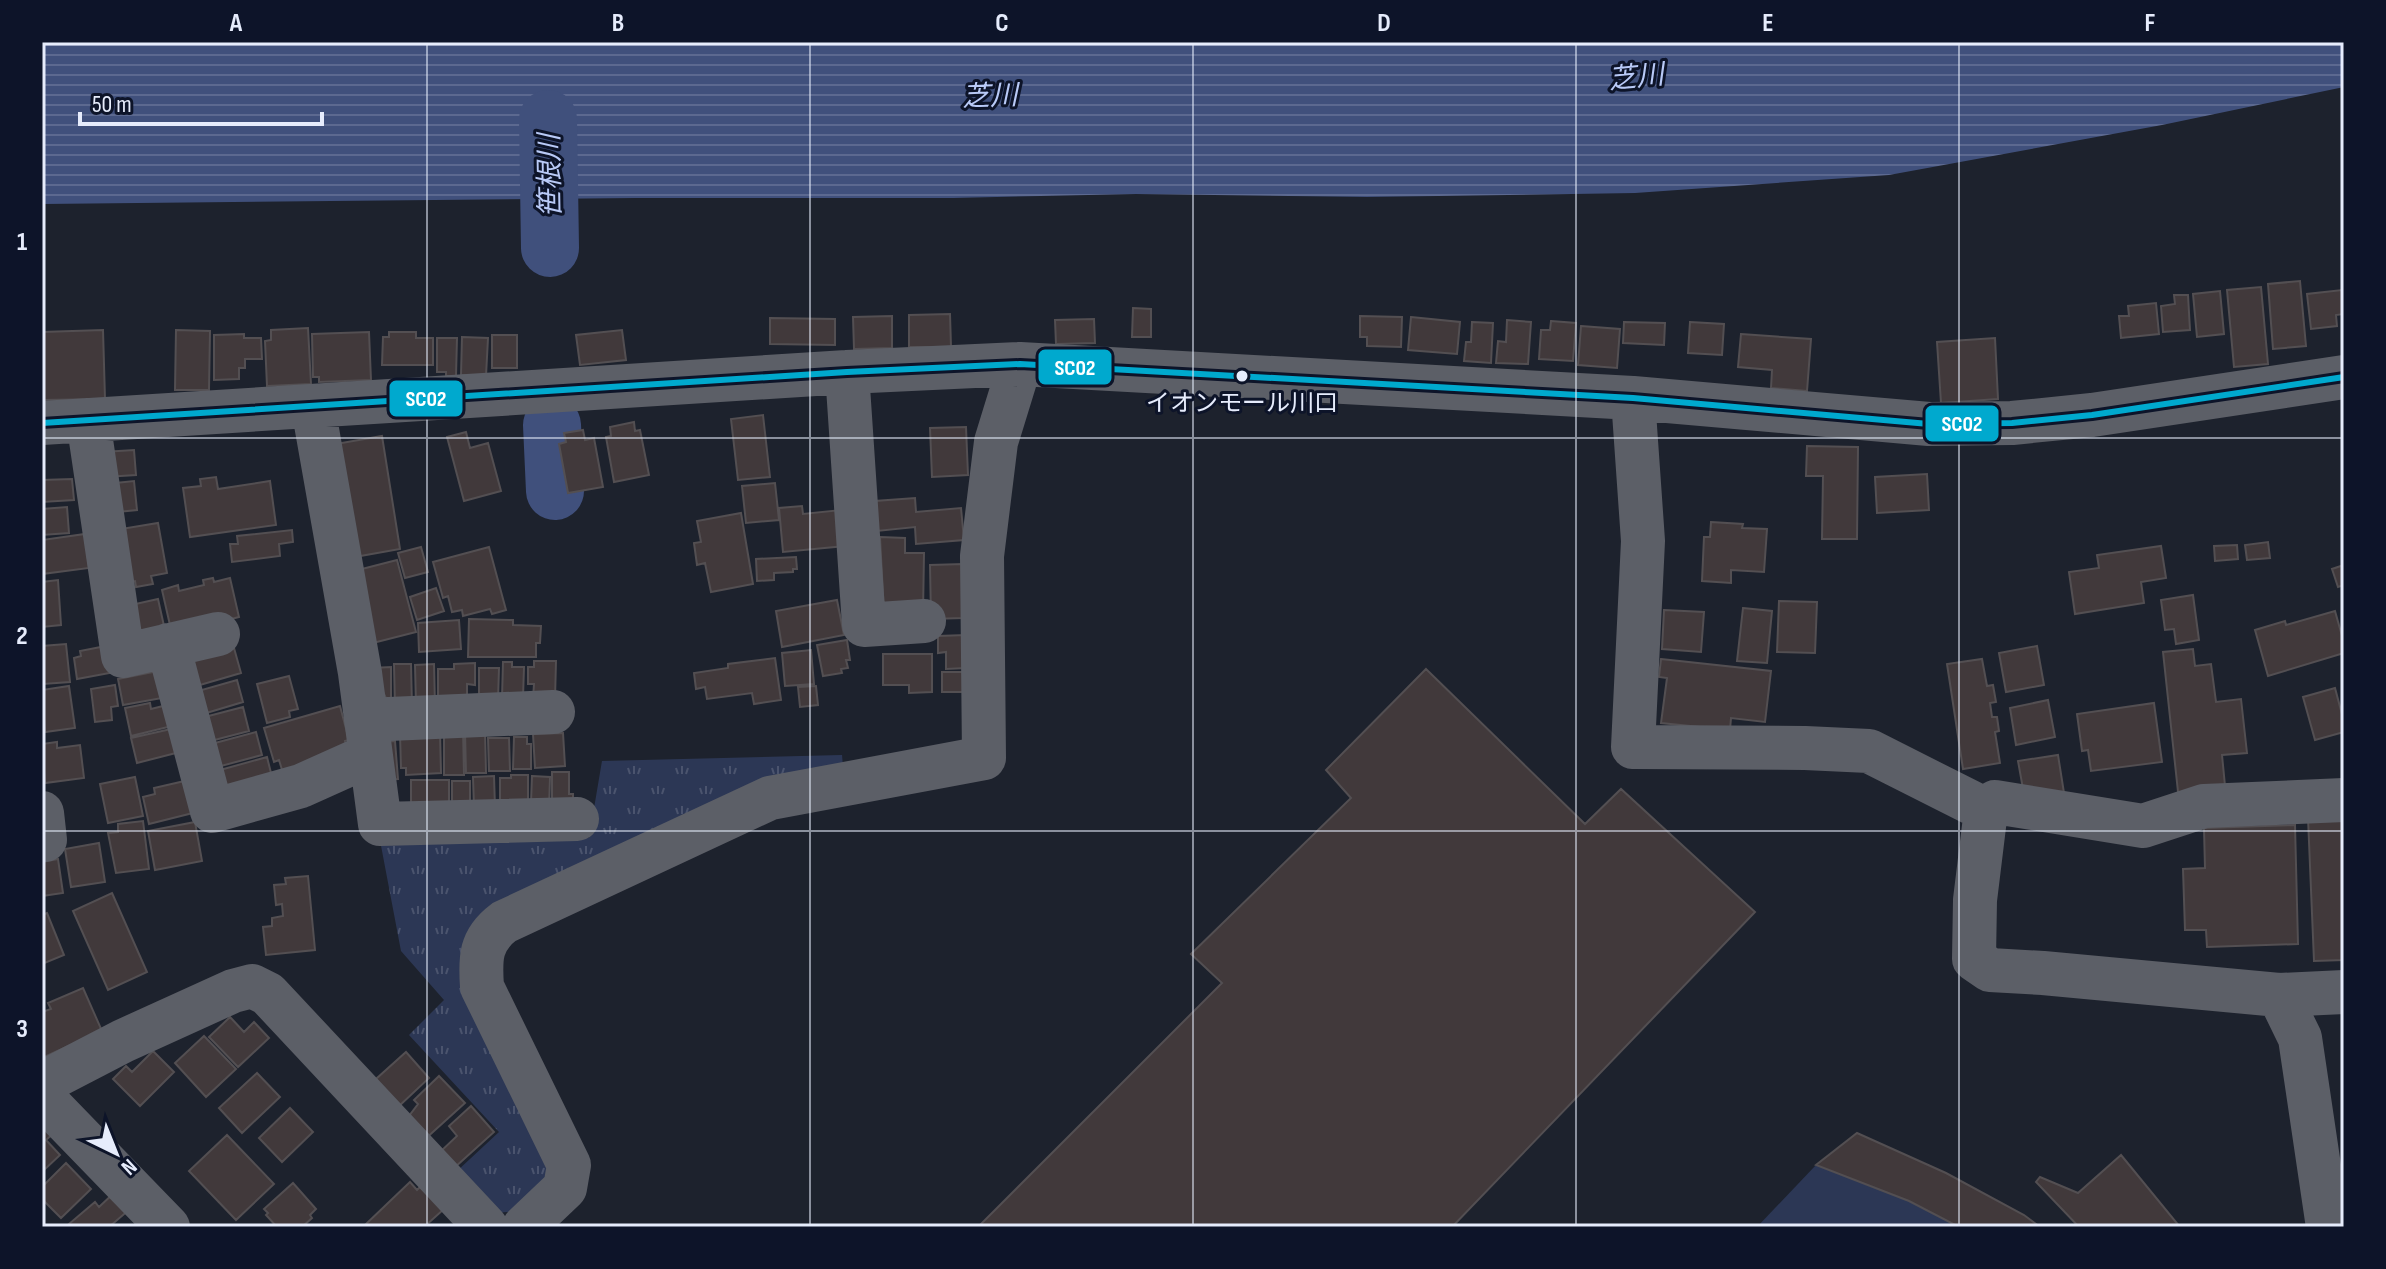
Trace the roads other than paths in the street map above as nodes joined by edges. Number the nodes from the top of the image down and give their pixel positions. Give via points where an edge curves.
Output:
1 (1020, 364) junction
2 (847, 372) junction
3 (2344, 377) edge
4 (1633, 398) junction
5 (313, 407) junction
6 (88, 420) junction
7 (42, 423) edge
8 (924, 621) dead end
9 (218, 634) dead end
10 (168, 645) junction
11 (553, 712) dead end
12 (368, 738) junction
13 (2344, 800) edge
14 (1986, 810) junction
15 (42, 813) edge
16 (577, 819) dead end
17 (42, 840) edge
18 (2344, 992) edge
19 (2279, 995) junction
20 (42, 1083) edge
21 (42, 1097) edge
22 (168, 1227) edge
23 (486, 1227) edge
24 (524, 1227) edge
25 (2328, 1227) edge

1 - 2 street
1 - 4 street
1 - 24 street via 996,442 982,556 984,758 770,798 490,933 480,959 482,987 569,1165 565,1188
2 - 5 street
2 - 8 street via 864,625
3 - 4 street via 2012,423 1929,424
4 - 14 street via 1643,541 1633,747 1869,751
5 - 6 street
5 - 12 street
6 - 7 street
6 - 10 street via 123,656
9 - 10 street
10 - 12 street via 212,811 301,786
11 - 12 street
12 - 16 street via 380,824
13 - 14 street via 2204,806 2143,826 1995,802
14 - 19 street via 1974,959 1990,970
15 - 17 street
18 - 19 street
19 - 25 street via 2300,1038
20 - 23 street via 136,1035 252,986 268,994
21 - 22 street

